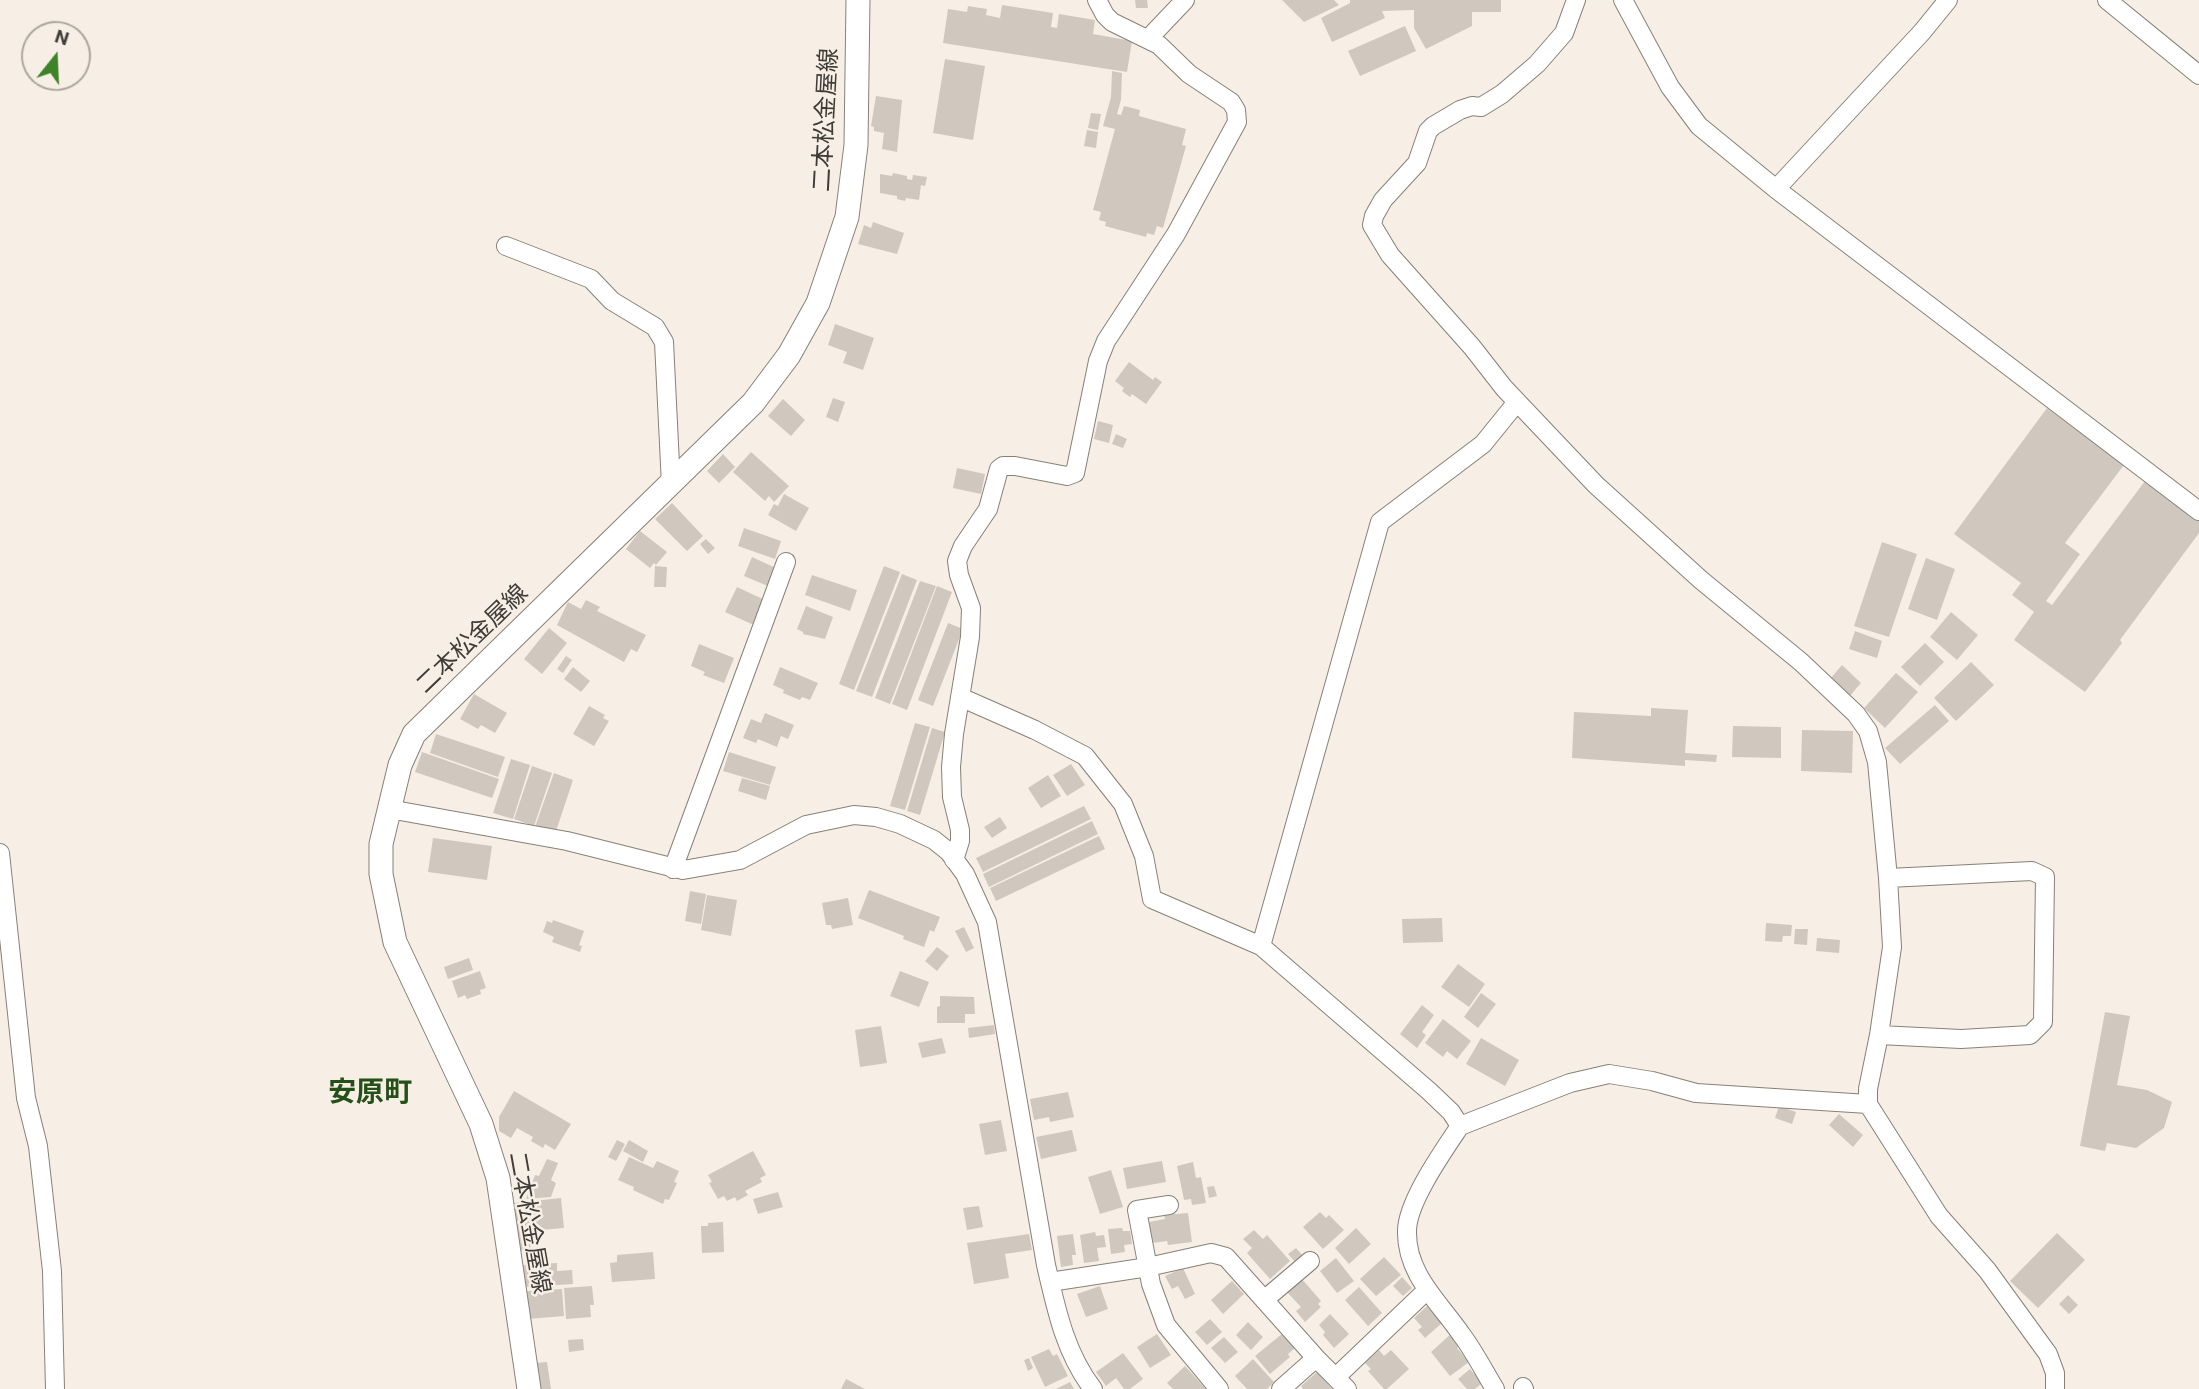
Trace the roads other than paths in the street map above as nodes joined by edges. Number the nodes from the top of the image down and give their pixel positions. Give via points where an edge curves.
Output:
1 (858, 0) edge
2 (1097, 0) edge
3 (1185, 0) edge
4 (1576, 0) edge
5 (1623, 0) edge
6 (1948, 0) edge
7 (2107, 0) edge
8 (1148, 38) junction
9 (2199, 75) edge
10 (1776, 189) junction
11 (506, 246) dead end
12 (1517, 402) junction
13 (671, 485) junction
14 (2199, 511) edge
15 (786, 562) dead end
16 (960, 697) junction
17 (389, 809) junction
18 (0, 852) edge
19 (954, 860) junction
20 (673, 869) junction
21 (1888, 878) junction
22 (1261, 946) junction
23 (1879, 1035) junction
24 (1868, 1104) junction
25 (1460, 1126) junction
26 (1170, 1205) dead end
27 (1310, 1261) dead end
28 (1147, 1267) junction
29 (1050, 1282) junction
30 (1426, 1291) junction
31 (1264, 1300) junction
32 (1316, 1358) junction
33 (1341, 1383) edge
34 (55, 1389) edge
35 (529, 1389) edge
36 (1093, 1389) edge
37 (1219, 1389) edge
38 (1282, 1389) edge
39 (1495, 1389) edge
40 (2054, 1389) edge

1 - 13 main road, 二本松金屋線 via 856,145 849,205 818,303 789,355 753,403
2 - 8 street via 1112,22
3 - 8 street
4 - 12 street via 1564,33 1537,64 1481,107 1460,110 1433,125 1417,163 1383,200 1372,225 1390,255
5 - 10 street via 1670,87 1699,126
6 - 10 street
7 - 9 street
8 - 16 street via 1231,102 1237,122 1176,234 1106,341 1075,473 1067,476 1008,465 999,469 988,509 957,561 971,608
10 - 14 street
11 - 13 street via 591,279 612,301 655,327 664,342
12 - 21 street via 1596,485 1856,714 1868,732 1877,762
12 - 22 street via 1483,444 1380,522
13 - 17 main road, 二本松金屋線 via 414,734
15 - 20 street
16 - 19 street via 951,767 960,830
16 - 22 street via 1085,756 1123,804 1144,856 1152,899
17 - 20 street via 567,841
17 - 35 main road, 二本松金屋線 via 381,844 381,874 395,942 481,1124 498,1178
18 - 34 street via 26,1098 38,1146 52,1271
19 - 20 street via 934,840 900,824 854,815 806,825 740,860
19 - 29 street via 987,922
21 - 23 street via 1892,947
21 - 23 street via 2032,871 2045,877 2043,1022 2030,1035 1961,1039
22 - 25 street via 1429,1091
23 - 24 street
24 - 25 street via 1696,1093 1609,1074 1570,1083
24 - 40 street via 1939,1216 1987,1270 2041,1343 2055,1373
25 - 30 street via 1430,1171 1407,1229
26 - 28 street via 1137,1210
27 - 31 street
28 - 29 street
28 - 31 street via 1212,1253 1226,1257
28 - 37 street via 1166,1325
29 - 36 street via 1063,1334
30 - 33 street
30 - 39 street via 1461,1334
31 - 32 street
32 - 33 street
32 - 38 street

